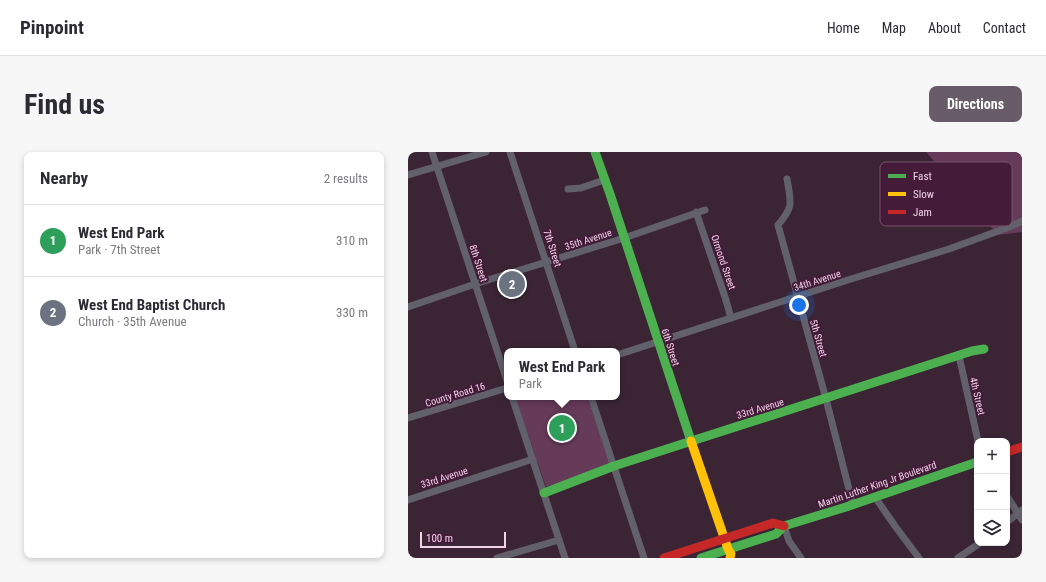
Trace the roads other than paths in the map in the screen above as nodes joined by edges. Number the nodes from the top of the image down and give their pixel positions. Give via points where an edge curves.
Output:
1 (432, 152) edge
2 (486, 152) edge
3 (510, 152) edge
4 (595, 152) edge
5 (436, 167) junction
6 (408, 175) edge
7 (787, 179) dead end
8 (604, 180) junction
9 (568, 189) dead end
10 (704, 210) dead end
11 (696, 212) junction
12 (1022, 221) edge
13 (1011, 226) edge
14 (1012, 226) edge
15 (624, 238) junction
16 (547, 262) junction
17 (475, 284) junction
18 (797, 296) junction
19 (408, 306) edge
20 (731, 318) junction
21 (658, 341) junction
22 (575, 348) edge
23 (984, 349) dead end
24 (620, 354) edge
25 (959, 356) junction
26 (504, 372) edge
27 (504, 389) edge
28 (826, 399) junction
29 (513, 400) edge
30 (592, 400) edge
31 (408, 418) edge
32 (977, 438) edge
33 (691, 441) junction
34 (1022, 446) edge
35 (1010, 451) edge
36 (533, 460) junction
37 (974, 463) edge
38 (614, 466) junction
39 (544, 493) junction
40 (875, 497) junction
41 (408, 500) edge
42 (1010, 500) edge
43 (853, 505) junction
44 (1021, 514) edge
45 (1010, 520) edge
46 (784, 526) junction
47 (725, 538) junction
48 (559, 540) junction
49 (976, 546) edge
50 (728, 555) edge
51 (707, 557) edge
52 (497, 558) edge
53 (565, 558) edge
54 (644, 558) edge
55 (664, 558) edge
56 (801, 558) edge
57 (919, 558) edge
58 (958, 558) edge

1 - 5 street, 8th Street
2 - 5 street
3 - 16 street, 7th Street
4 - 8 street, 6th Street
5 - 6 street
5 - 17 street, 8th Street
7 - 18 street, 5th Street via 790,208 778,226
8 - 9 street via 581,188
8 - 15 street, 6th Street
10 - 11 street, 35th Avenue
11 - 15 street, 35th Avenue
11 - 20 street, Ormond Street
12 - 14 street, 34th Avenue
13 - 18 street, 34th Avenue via 949,249
15 - 16 street, 35th Avenue
15 - 21 street, 6th Street
16 - 17 street, 35th Avenue
16 - 22 street, 7th Street
17 - 19 street, 35th Avenue
17 - 26 street, 8th Street
18 - 20 street, 34th Avenue
18 - 28 street, 5th Street
20 - 21 street, 34th Avenue
21 - 24 street, 34th Avenue
21 - 33 street, 6th Street
23 - 25 street, 33rd Avenue
25 - 28 street, 33rd Avenue
25 - 32 street, 4th Street
27 - 31 street, County Road 16
28 - 33 street, 33rd Avenue
28 - 43 street, 5th Street
29 - 36 street
30 - 38 street
33 - 38 street, 33rd Avenue
33 - 47 street, 6th Street
34 - 35 street
36 - 39 street
36 - 41 street, 33rd Avenue
37 - 40 street, Martin Luther King Jr Boulevard
38 - 39 street, 33rd Avenue
38 - 54 street
39 - 48 street
40 - 43 street, Martin Luther King Jr Boulevard
40 - 57 street
42 - 44 street
43 - 46 street, Martin Luther King Jr Boulevard
44 - 45 street
46 - 47 street, Martin Luther King Jr Boulevard via 773,523
46 - 50 street, Martin Luther King Jr Boulevard via 776,534
46 - 56 street via 789,541
47 - 50 street, 6th Street
47 - 55 street, Martin Luther King Jr Boulevard
48 - 52 street
48 - 53 street
49 - 58 street
50 - 51 street, Martin Luther King Jr Boulevard

